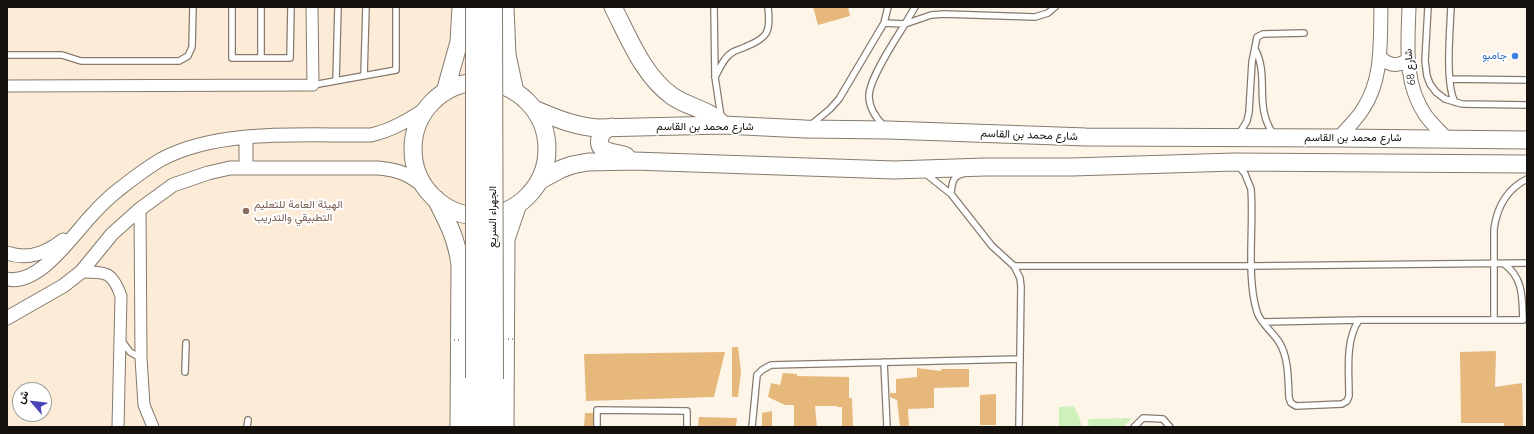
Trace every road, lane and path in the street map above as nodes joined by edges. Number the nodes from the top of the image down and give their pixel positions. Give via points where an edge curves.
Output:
1 (193, 7) edge
2 (232, 7) edge
3 (260, 7) edge
4 (290, 7) edge
5 (312, 7) edge
6 (338, 7) edge
7 (366, 7) edge
8 (396, 7) edge
9 (461, 7) edge
10 (476, 7) edge
11 (492, 7) edge
12 (505, 7) edge
13 (613, 7) edge
14 (714, 7) edge
15 (768, 7) edge
16 (888, 7) edge
17 (915, 7) edge
18 (1055, 7) edge
19 (1381, 7) edge
20 (1409, 7) edge
21 (1428, 7) edge
22 (1451, 7) edge
23 (884, 23) junction
24 (904, 24) junction
25 (1304, 33) dead end
26 (1255, 49) junction
27 (7, 55) edge
28 (1380, 57) junction
29 (261, 58) junction
30 (1408, 60) junction
31 (364, 76) junction
32 (715, 77) junction
33 (1450, 79) junction
34 (1527, 80) edge
35 (336, 81) junction
36 (313, 85) junction
37 (7, 86) edge
38 (445, 92) junction
39 (515, 92) junction
40 (1455, 102) junction
41 (1527, 105) edge
42 (427, 108) junction
43 (534, 109) junction
44 (723, 125) junction
45 (612, 127) junction
46 (805, 129) junction
47 (888, 130) junction
48 (1236, 137) junction
49 (246, 138) junction
50 (1276, 138) junction
51 (1339, 138) junction
52 (1447, 139) junction
53 (1527, 140) edge
54 (634, 161) junction
55 (1234, 162) junction
56 (1527, 164) edge
57 (985, 167) junction
58 (246, 168) junction
59 (906, 170) junction
60 (1527, 179) edge
61 (539, 181) junction
62 (424, 186) junction
63 (951, 194) junction
64 (436, 199) junction
65 (518, 204) junction
66 (140, 209) junction
67 (91, 215) junction
68 (7, 253) edge
69 (1527, 263) edge
70 (1504, 264) junction
71 (1494, 265) junction
72 (1014, 266) junction
73 (1252, 266) junction
74 (81, 272) junction
75 (7, 279) edge
76 (8, 319) edge
77 (1359, 320) junction
78 (1494, 320) junction
79 (1263, 322) junction
80 (120, 337) junction
81 (186, 343) dead end
82 (142, 358) junction
83 (1020, 359) junction
84 (884, 362) junction
85 (185, 372) dead end
86 (248, 420) dead end
87 (118, 427) edge
88 (153, 427) edge
89 (247, 427) edge
90 (459, 427) edge
91 (476, 427) edge
92 (493, 427) edge
93 (505, 427) edge
94 (597, 427) edge
95 (687, 427) edge
96 (752, 427) edge
97 (887, 427) edge
98 (1019, 427) edge
99 (1134, 427) edge
100 (1170, 427) edge

1 - 27 lane via 192,47 188,56 179,61 81,61 62,55
2 - 29 lane via 232,58
3 - 29 lane
4 - 29 lane via 290,58
5 - 36 street
6 - 35 lane
7 - 31 lane
8 - 31 lane via 396,70
9 - 38 main road via 459,42
10 - 91 highway, الجهراء السريع, bridge
11 - 92 highway, الجهراء السريع, bridge
12 - 39 main road via 507,55
13 - 44 main road via 653,78 671,96 712,115
14 - 32 lane
15 - 32 lane via 770,21 767,33 760,41 733,52 725,59
16 - 23 lane
17 - 24 lane
18 - 24 lane via 1048,13 1035,17 944,14 931,15
19 - 28 street
20 - 30 street, شارع 68
21 - 40 lane via 1425,61 1427,76 1436,92 1445,99
22 - 33 lane
23 - 24 lane
23 - 46 lane via 839,98 822,117
24 - 47 lane via 872,82 869,95 874,113
25 - 26 lane via 1260,35 1256,40
26 - 48 lane via 1250,112
26 - 50 lane via 1261,66 1263,112
28 - 30 street via 1393,66
28 - 51 street via 1375,85 1363,109
30 - 52 street, شارع 68 via 1412,88 1426,116
31 - 35 lane
32 - 44 lane
33 - 34 lane
33 - 40 lane via 1450,90
35 - 36 lane
36 - 37 street
38 - 39 main road via 456,86 480,82 504,86
38 - 42 main road
39 - 43 main road via 526,99
40 - 41 lane
42 - 49 street via 398,126 371,135
42 - 62 main road via 417,129 414,146 415,164
43 - 45 main road, شارع محمد بن القاسم via 564,122 583,126
43 - 61 main road via 541,120 547,144 547,157
44 - 45 main road, شارع محمد بن القاسم
44 - 46 main road, شارع محمد بن القاسم
45 - 54 main road via 604,130 600,137 602,148
46 - 47 main road, شارع محمد بن القاسم
47 - 48 main road, شارع محمد بن القاسم via 1086,137
48 - 50 main road, شارع محمد بن القاسم
49 - 58 street
49 - 67 street via 224,139 162,159 116,192
50 - 51 main road, شارع محمد بن القاسم
51 - 52 main road, شارع محمد بن القاسم
52 - 53 main road, شارع محمد بن القاسم
54 - 59 main road
54 - 61 main road via 572,165
55 - 56 main road
55 - 57 main road
55 - 73 lane via 1245,174 1251,189
57 - 59 main road
57 - 63 lane via 958,175 953,181
58 - 62 street via 392,169 405,173
58 - 66 street via 230,168 208,173 173,186
59 - 63 lane via 928,174
60 - 71 lane via 1513,188 1499,206 1494,228
61 - 65 main road via 530,194
62 - 64 main road
63 - 72 lane via 992,246
64 - 65 main road via 457,212 482,216 495,214
64 - 90 main road via 454,234 460,264
65 - 93 main road, الجهراء السريع via 506,239
66 - 74 street via 112,234
66 - 82 street
67 - 68 street via 52,249 24,256
67 - 75 street via 47,265 29,276
69 - 70 lane
70 - 71 lane
70 - 78 lane via 1515,273 1521,285 1523,320
71 - 73 lane
71 - 78 lane
72 - 73 lane
72 - 83 lane via 1022,287
73 - 79 lane via 1253,293
74 - 76 street via 63,286
74 - 80 street via 110,275 116,282 121,296
77 - 78 lane
77 - 79 lane
77 - 79 lane via 1350,339 1347,401 1342,404 1296,406 1290,401 1285,355 1280,342
80 - 82 lane via 126,348
80 - 87 street
81 - 85 lane
82 - 88 street via 144,405
83 - 84 lane
83 - 98 lane
84 - 96 lane via 771,365 757,375
84 - 97 lane
86 - 89 lane
94 - 95 lane via 597,410 605,410 687,411
99 - 100 lane via 1143,418 1163,419

